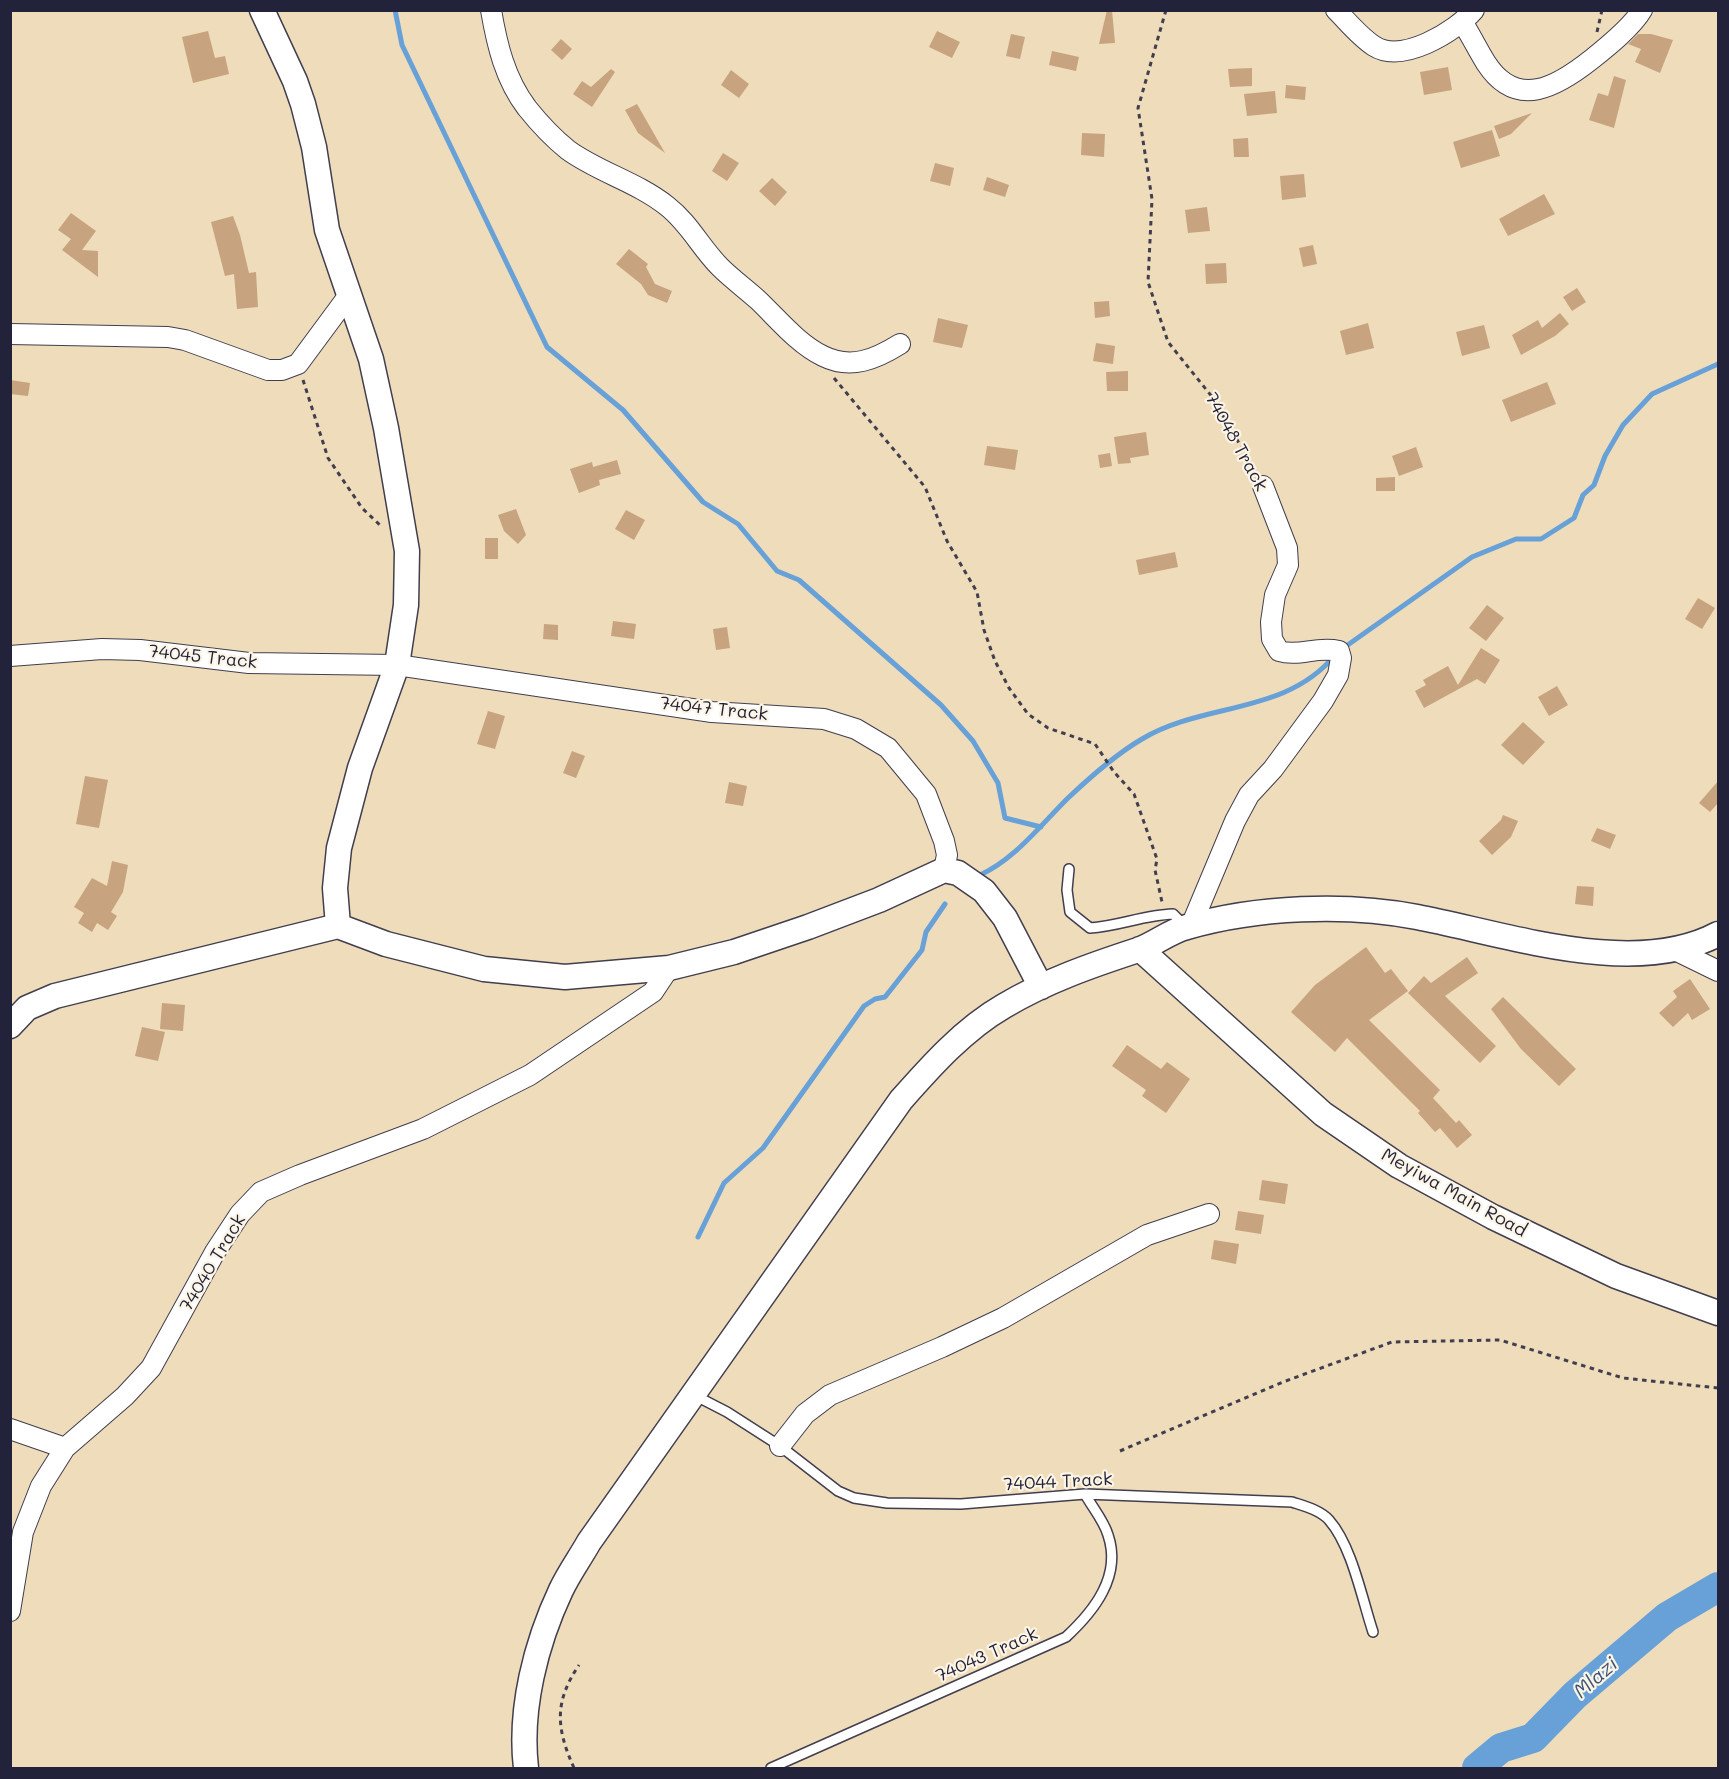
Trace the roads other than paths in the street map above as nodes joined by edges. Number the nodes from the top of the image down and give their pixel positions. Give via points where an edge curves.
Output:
1 (262, 10) edge
2 (491, 10) edge
3 (1336, 10) edge
4 (1641, 10) edge
5 (1468, 16) edge
6 (349, 295) junction
7 (10, 334) edge
8 (900, 344) dead end
9 (1263, 486) road end
10 (10, 656) edge
11 (397, 665) junction
12 (1070, 869) dead end
13 (951, 872) junction
14 (338, 926) junction
15 (1188, 926) junction
16 (1719, 934) edge
17 (1140, 949) junction
18 (1673, 949) junction
19 (669, 968) junction
20 (1719, 971) edge
21 (1041, 987) junction
22 (10, 1026) edge
23 (1209, 1214) dead end
24 (1719, 1313) edge
25 (694, 1395) junction
26 (10, 1429) edge
27 (780, 1446) junction
28 (65, 1449) junction
29 (1085, 1494) junction
30 (10, 1611) edge
31 (1373, 1632) dead end
32 (526, 1768) edge
33 (771, 1768) edge

1 - 6 street via 303,104 327,230
2 - 8 street via 503,65 525,106 543,127 569,150 651,193 669,207 720,267 804,343 843,363 859,363
3 - 5 street via 1375,47 1394,51 1438,39
4 - 5 street via 1610,45 1573,75 1528,92 1508,83 1487,65
6 - 7 street via 298,364 282,370 268,370 168,337
6 - 11 street via 371,359 405,542 406,605
9 - 15 street, 74048 Track via 1287,548 1288,565 1275,596 1272,639 1279,651 1290,654 1324,648 1338,651 1340,665 1323,701 1235,820
10 - 11 street, 74045 Track via 112,649 249,663
11 - 13 street, 74047 Track via 712,712 824,719 855,729 888,748 926,795
11 - 14 street via 360,768 339,848 335,888
12 - 15 lane via 1070,912 1090,928 1111,927 1152,914 1173,914
13 - 19 street via 808,927 734,952
13 - 21 street via 984,891 1005,918
14 - 19 street via 386,944 484,969 565,976
14 - 22 street via 55,996 27,1008
15 - 17 street
15 - 18 street via 1304,910 1358,910 1414,916 1591,952 1638,955
16 - 18 street
17 - 21 street via 1094,963
17 - 24 street, Meyiwa Main Road via 1323,1114 1399,1166 1616,1276
18 - 20 street
19 - 28 street, 74040 Track via 653,992 530,1075 423,1129 261,1192 240,1214 215,1252 151,1368
21 - 25 street via 1003,1006 971,1030 901,1100
23 - 27 street via 1147,1235 1003,1318 830,1395 805,1414
25 - 27 lane, 74044 Track
25 - 32 street via 589,1542 561,1589 537,1650 528,1705
26 - 28 street
27 - 29 lane, 74044 Track via 838,1491 854,1498 887,1503 961,1504
28 - 30 street, 74040 Track via 41,1486 23,1532
29 - 31 lane, 74044 Track via 1292,1502 1311,1508 1328,1518 1336,1531
29 - 33 lane, 74043 Track via 1108,1534 1111,1558 1106,1585 1091,1614 1066,1637

